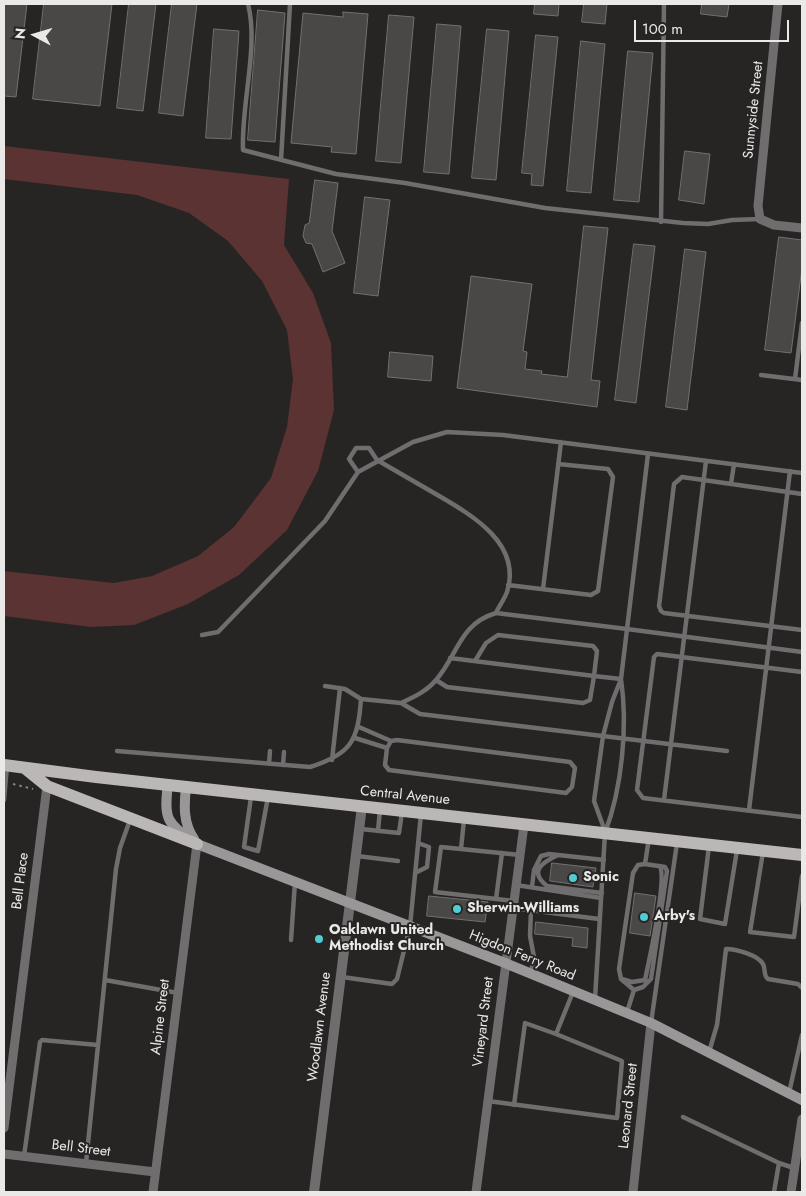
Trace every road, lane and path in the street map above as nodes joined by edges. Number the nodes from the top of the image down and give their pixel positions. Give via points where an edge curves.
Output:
1 (248, 4) edge
2 (290, 4) edge
3 (664, 4) edge
4 (778, 4) edge
5 (281, 160) junction
6 (760, 220) junction
7 (661, 222) junction
8 (802, 228) edge
9 (802, 323) edge
10 (761, 375) dead end
11 (795, 379) junction
12 (802, 380) edge
13 (561, 442) junction
14 (648, 454) junction
15 (377, 460) junction
16 (706, 461) junction
17 (558, 464) junction
18 (734, 464) junction
19 (790, 471) junction
20 (358, 472) junction
21 (802, 472) edge
22 (704, 480) junction
23 (731, 484) junction
24 (788, 491) junction
25 (802, 494) edge
26 (508, 585) junction
27 (543, 589) junction
28 (496, 613) junction
29 (687, 617) junction
30 (771, 626) junction
31 (627, 629) junction
32 (802, 630) edge
33 (202, 635) dead end
34 (685, 635) junction
35 (769, 646) junction
36 (802, 652) edge
37 (682, 657) junction
38 (450, 658) junction
39 (475, 661) junction
40 (766, 667) junction
41 (802, 672) edge
42 (594, 676) junction
43 (621, 679) junction
44 (436, 680) junction
45 (325, 686) dead end
46 (340, 688) junction
47 (361, 699) junction
48 (401, 703) junction
49 (359, 727) junction
50 (603, 736) junction
51 (355, 738) junction
52 (623, 738) junction
53 (392, 741) junction
54 (643, 741) junction
55 (671, 744) junction
56 (388, 748) junction
57 (117, 751) dead end
58 (270, 751) dead end
59 (727, 751) dead end
60 (284, 752) dead end
61 (332, 760) junction
62 (270, 764) junction
63 (284, 765) junction
64 (6, 766) edge
65 (26, 769) junction
66 (6, 781) junction
67 (168, 784) junction
68 (186, 787) junction
69 (47, 790) junction
70 (252, 794) junction
71 (268, 796) junction
72 (4, 800) edge
73 (664, 800) junction
74 (362, 806) junction
75 (381, 808) junction
76 (402, 810) junction
77 (749, 810) junction
78 (422, 812) junction
79 (802, 817) edge
80 (131, 818) junction
81 (465, 818) junction
82 (524, 825) junction
83 (359, 828) junction
84 (378, 831) junction
85 (605, 832) junction
86 (649, 838) junction
87 (677, 841) junction
88 (418, 843) junction
89 (197, 844) junction
90 (710, 844) junction
91 (737, 848) junction
92 (461, 849) junction
93 (763, 851) junction
94 (502, 853) junction
95 (802, 854) edge
96 (520, 855) junction
97 (558, 855) junction
98 (356, 856) junction
99 (398, 860) dead end
100 (604, 860) junction
101 (645, 864) junction
102 (660, 866) junction
103 (415, 873) junction
104 (802, 876) edge
105 (295, 882) junction
106 (516, 885) junction
107 (532, 887) junction
108 (601, 895) junction
109 (496, 899) junction
110 (350, 904) junction
111 (513, 905) junction
112 (531, 910) junction
113 (599, 919) junction
114 (410, 926) junction
115 (291, 940) dead end
116 (505, 962) junction
117 (531, 973) junction
118 (340, 976) junction
119 (621, 978) junction
120 (105, 980) junction
121 (802, 988) edge
122 (634, 990) junction
123 (574, 991) junction
124 (178, 994) junction
125 (595, 999) junction
126 (626, 1012) junction
127 (651, 1023) junction
128 (556, 1034) junction
129 (802, 1034) edge
130 (98, 1045) junction
131 (709, 1052) junction
132 (789, 1093) junction
133 (802, 1100) edge
134 (488, 1102) junction
135 (514, 1104) junction
136 (683, 1117) dead end
137 (802, 1119) edge
138 (4, 1128) edge
139 (4, 1154) edge
140 (24, 1156) junction
141 (779, 1163) junction
142 (86, 1164) junction
143 (794, 1168) junction
144 (156, 1172) junction
145 (153, 1192) edge
146 (314, 1192) edge
147 (476, 1192) edge
148 (633, 1192) edge
149 (774, 1192) edge
150 (791, 1192) edge

1 - 5 lane via 252,30 242,126 243,150
2 - 5 lane
3 - 7 lane
4 - 6 street, Sunnyside Street via 758,206
5 - 7 lane via 336,174 545,208
6 - 7 lane via 708,224
6 - 8 street
9 - 11 lane
10 - 11 lane
11 - 12 lane
13 - 14 lane
13 - 15 lane via 447,432 413,442
13 - 17 lane
14 - 16 lane
14 - 31 lane
15 - 20 lane
15 - 20 lane via 369,448 356,448 349,459
15 - 26 lane via 465,510 491,531 504,550
16 - 18 lane
16 - 22 lane
17 - 27 lane
17 - 27 lane via 608,469 612,477 598,590 591,595
18 - 19 lane
18 - 23 lane
19 - 21 lane
19 - 24 lane
20 - 33 lane via 325,521 218,632
22 - 23 lane
22 - 29 lane
22 - 29 lane via 677,479 673,493 659,606 664,613
23 - 24 lane
24 - 25 lane
24 - 30 lane
26 - 27 lane
26 - 28 lane
28 - 31 lane
28 - 38 lane via 482,617 466,631
29 - 30 lane
29 - 34 lane
30 - 32 lane
30 - 35 lane
31 - 34 lane
31 - 43 lane
34 - 35 lane
34 - 37 lane
35 - 36 lane
35 - 40 lane
37 - 40 lane
37 - 54 lane via 657,654 654,657
37 - 55 lane
38 - 39 lane
38 - 44 lane
39 - 42 lane
39 - 42 lane via 486,643 498,635 593,646 597,651
40 - 41 lane
40 - 77 lane
42 - 43 lane
42 - 44 lane via 590,700 583,703 447,687
43 - 50 lane
43 - 52 lane via 625,703
44 - 48 lane
45 - 46 lane
46 - 47 lane
46 - 61 lane
47 - 48 lane
47 - 49 lane
48 - 50 lane via 420,714
49 - 51 lane
49 - 53 lane
50 - 52 lane
50 - 85 lane via 594,801
51 - 56 lane
51 - 61 lane
52 - 54 lane
52 - 85 lane via 614,810
53 - 56 lane
53 - 56 lane via 570,762 575,768 572,787 566,793 389,770 385,765
54 - 55 lane
54 - 73 lane via 637,790 642,798
55 - 59 lane
55 - 73 lane
57 - 62 lane
58 - 62 lane
60 - 63 lane
61 - 63 lane via 310,767
62 - 63 lane
64 - 65 main road, Central Avenue
64 - 66 lane
65 - 67 main road, Central Avenue
65 - 69 main road
66 - 69 path
66 - 72 lane
67 - 68 main road, Central Avenue
67 - 89 main road, Higdon Ferry Road via 165,810 168,819
68 - 70 main road, Central Avenue
68 - 89 main road via 186,822
69 - 80 main road
69 - 138 street, Bell Place
70 - 71 main road, Central Avenue
70 - 71 lane via 244,846 258,851
71 - 74 main road, Central Avenue
73 - 77 lane
74 - 75 main road, Central Avenue
74 - 83 street, Woodlawn Avenue
75 - 76 main road, Central Avenue
75 - 84 lane
76 - 78 main road, Central Avenue
76 - 84 lane via 399,833
77 - 79 lane
78 - 81 main road, Central Avenue
78 - 88 lane
80 - 89 main road
80 - 120 lane via 116,868
81 - 82 main road, Central Avenue
81 - 92 lane
82 - 85 main road, Central Avenue
82 - 96 street, Vineyard Street
83 - 84 lane
83 - 98 street, Woodlawn Avenue
85 - 86 main road, Central Avenue
85 - 100 lane
86 - 87 main road, Central Avenue
86 - 101 lane
87 - 90 main road, Central Avenue
87 - 127 lane
88 - 103 lane
88 - 103 lane via 429,847 427,867
89 - 105 main road, Higdon Ferry Road
89 - 124 street, Alpine Street
90 - 91 main road, Central Avenue
90 - 91 lane via 700,919 725,924
91 - 93 main road, Central Avenue
92 - 94 lane
92 - 109 lane via 441,847 435,892
93 - 95 main road, Central Avenue
93 - 104 lane via 750,932 794,937
94 - 96 lane
94 - 109 lane
96 - 106 street, Vineyard Street
97 - 100 lane
97 - 107 lane via 542,856 537,860
97 - 108 lane via 542,863 538,873 540,880 547,886
98 - 99 lane
98 - 110 street, Woodlawn Avenue
100 - 108 lane
101 - 102 lane
101 - 119 lane via 638,866 633,873 619,969
102 - 119 lane via 659,904 645,980 632,982
102 - 122 lane via 666,871 651,979
103 - 114 lane
105 - 110 main road, Higdon Ferry Road
105 - 115 lane
106 - 107 lane
106 - 111 street, Vineyard Street
107 - 108 lane
108 - 113 lane
109 - 111 lane
110 - 114 main road, Higdon Ferry Road
110 - 118 street, Woodlawn Avenue
111 - 112 lane
111 - 116 street, Vineyard Street
112 - 113 lane
112 - 117 lane via 530,936 534,957
113 - 125 lane
114 - 116 main road, Higdon Ferry Road
114 - 118 lane via 395,982
116 - 117 main road, Higdon Ferry Road
116 - 134 street, Vineyard Street
117 - 123 main road, Higdon Ferry Road
118 - 146 street, Woodlawn Avenue
119 - 122 lane
120 - 124 lane
120 - 130 lane
121 - 131 lane via 798,984 768,979 758,959 726,949 717,1025
122 - 126 lane
123 - 125 main road, Higdon Ferry Road
123 - 128 lane
124 - 144 street, Alpine Street
125 - 126 main road, Higdon Ferry Road
126 - 127 main road, Higdon Ferry Road
127 - 131 main road, Higdon Ferry Road
127 - 148 street, Leonard Street
128 - 135 lane via 525,1023
128 - 135 lane via 622,1061 617,1118
129 - 132 lane
130 - 140 lane via 40,1042
130 - 142 lane
131 - 132 main road, Higdon Ferry Road
132 - 133 main road, Higdon Ferry Road
134 - 135 lane
134 - 147 street, Vineyard Street
136 - 141 lane
137 - 143 street
139 - 140 street, Bell Street
140 - 142 street, Bell Street
141 - 143 lane
141 - 149 lane
142 - 144 street, Bell Street
143 - 150 street
144 - 145 street, Alpine Street

